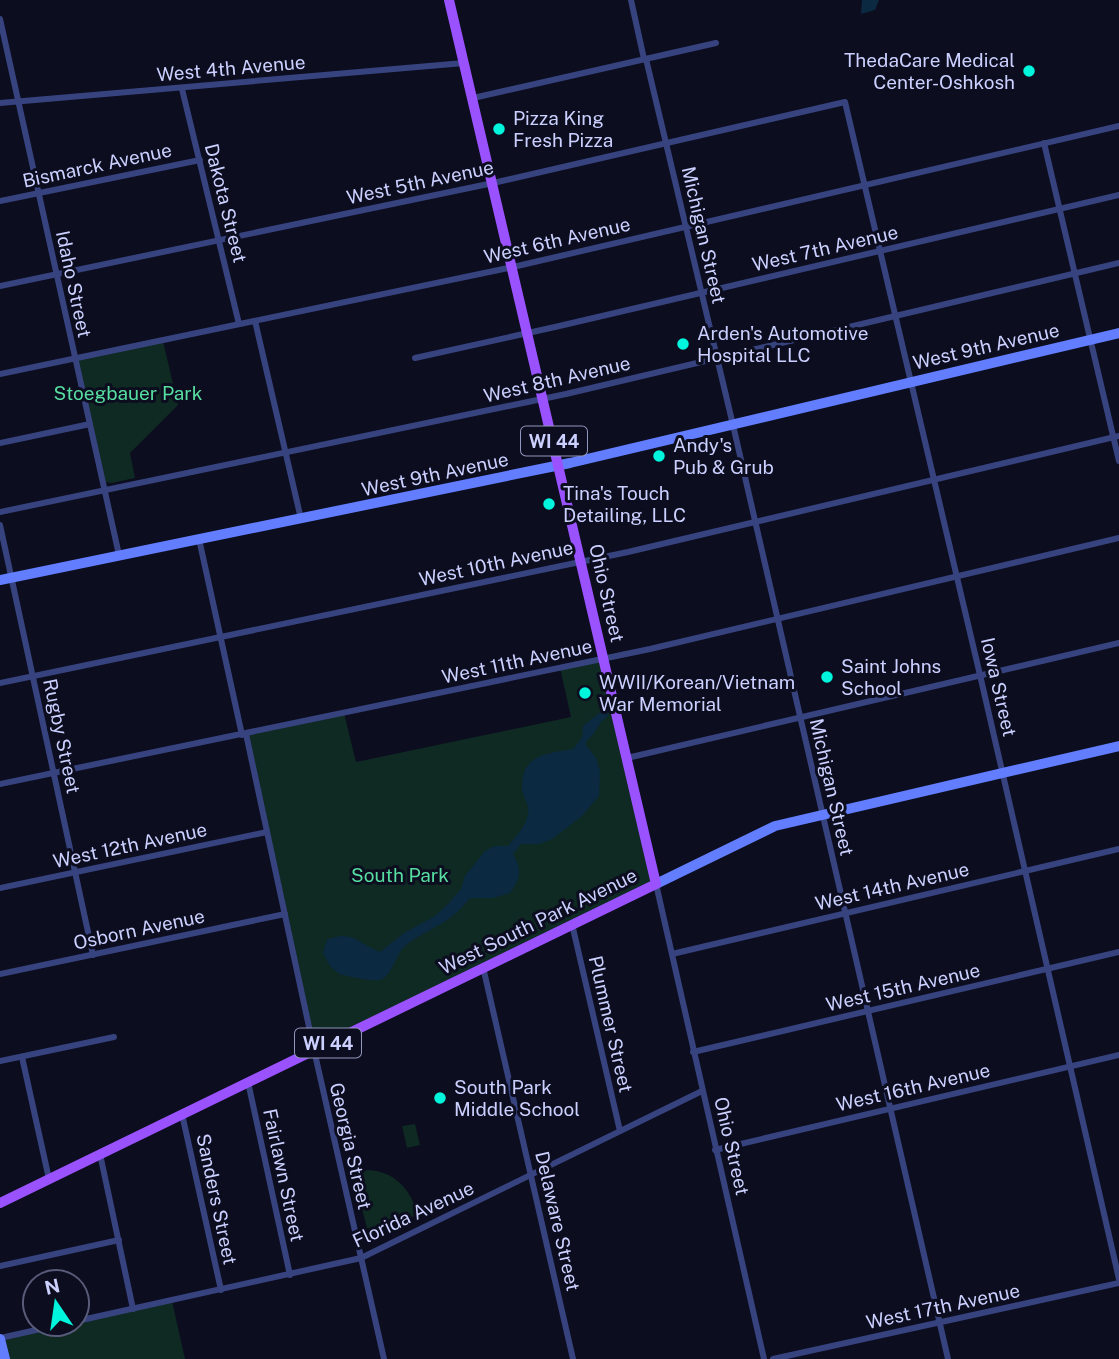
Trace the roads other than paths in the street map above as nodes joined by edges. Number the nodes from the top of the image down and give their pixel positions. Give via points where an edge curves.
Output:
1 (449, 0) edge
2 (631, 0) edge
3 (0, 19) edge
4 (716, 43) dead end
5 (645, 59) junction
6 (464, 63) junction
7 (182, 89) junction
8 (473, 98) junction
9 (18, 101) junction
10 (845, 102) joint
11 (0, 103) edge
12 (1119, 126) edge
13 (666, 143) junction
14 (1044, 143) junction
15 (200, 160) junction
16 (493, 183) junction
17 (864, 185) junction
18 (38, 193) junction
19 (1119, 195) edge
20 (0, 201) edge
21 (1060, 209) junction
22 (685, 227) junction
23 (219, 240) junction
24 (879, 251) junction
25 (1119, 263) edge
26 (513, 267) junction
27 (1075, 273) junction
28 (56, 274) junction
29 (0, 286) edge
30 (701, 293) junction
31 (895, 316) junction
32 (255, 321) junction
33 (239, 324) junction
34 (528, 333) junction
35 (1119, 333) edge
36 (1092, 339) junction
37 (415, 358) dead end
38 (716, 358) junction
39 (75, 359) junction
40 (0, 374) edge
41 (912, 382) junction
42 (544, 399) junction
43 (90, 424) junction
44 (733, 425) junction
45 (1116, 437) edge
46 (0, 443) edge
47 (285, 453) junction
48 (1119, 461) edge
49 (560, 465) junction
50 (934, 479) junction
51 (105, 490) junction
52 (0, 512) edge
53 (301, 519) junction
54 (755, 521) junction
55 (0, 525) edge
56 (1119, 538) edge
57 (199, 539) junction
58 (119, 555) junction
59 (582, 561) junction
60 (956, 577) junction
61 (12, 578) junction
62 (0, 580) edge
63 (777, 620) junction
64 (220, 636) junction
65 (1119, 643) edge
66 (604, 659) junction
67 (980, 675) junction
68 (34, 676) junction
69 (0, 682) edge
70 (799, 717) junction
71 (244, 735) junction
72 (1119, 747) edge
73 (627, 758) junction
74 (54, 773) junction
75 (1003, 774) junction
76 (0, 784) edge
77 (823, 815) junction
78 (267, 832) junction
79 (1119, 849) edge
80 (1025, 871) junction
81 (76, 872) junction
82 (656, 884) junction
83 (0, 888) edge
84 (845, 913) junction
85 (285, 914) junction
86 (572, 924) junction
87 (1119, 952) edge
88 (671, 954) junction
89 (93, 955) junction
90 (483, 967) junction
91 (1047, 969) junction
92 (0, 974) edge
93 (868, 1010) junction
94 (114, 1037) dead end
95 (313, 1050) junction
96 (693, 1052) junction
97 (1119, 1055) edge
98 (22, 1057) junction
99 (0, 1061) edge
100 (1070, 1066) junction
101 (248, 1082) junction
102 (702, 1091) junction
103 (891, 1108) junction
104 (182, 1114) junction
105 (620, 1131) junction
106 (715, 1150) junction
107 (100, 1154) junction
108 (531, 1175) junction
109 (49, 1179) junction
110 (0, 1203) edge
111 (119, 1240) junction
112 (361, 1258) junction
113 (0, 1266) edge
114 (290, 1275) junction
115 (1119, 1281) edge
116 (220, 1290) junction
117 (133, 1308) junction
118 (91, 1318) edge
119 (940, 1323) junction
120 (21, 1333) edge
121 (0, 1338) edge
122 (5, 1359) edge
123 (383, 1359) edge
124 (573, 1359) edge
125 (764, 1359) edge
126 (773, 1359) edge
127 (948, 1359) edge

1 - 6 main road, Ohio Street / WI 44
2 - 5 street, Michigan Street
3 - 9 street, Idaho Street
4 - 5 street
5 - 8 street
5 - 13 street, Michigan Street
6 - 7 street, West 4th Avenue
6 - 8 main road, Ohio Street / WI 44
7 - 9 street, West 4th Avenue
7 - 15 street, Dakota Street
8 - 16 main road, Ohio Street / WI 44
9 - 11 street, West 4th Avenue
9 - 18 street, Idaho Street
10 - 13 street, West 5th Avenue
10 - 17 street, Iowa Street
12 - 14 street, West 6th Avenue
13 - 16 street, West 5th Avenue
13 - 22 street, Michigan Street
14 - 17 street, West 6th Avenue
14 - 21 street
15 - 18 street, Bismarck Avenue
15 - 23 street, Dakota Street
16 - 23 street, West 5th Avenue
16 - 26 main road, Ohio Street / WI 44
17 - 22 street, West 6th Avenue
17 - 24 street, Iowa Street
18 - 20 street, Bismarck Avenue
18 - 28 street, Idaho Street
19 - 21 street, West 7th Avenue
21 - 24 street, West 7th Avenue
21 - 27 street
22 - 26 street, West 6th Avenue
22 - 30 street, Michigan Street
23 - 28 street, West 5th Avenue
23 - 33 street, Dakota Street
24 - 30 street, West 7th Avenue
24 - 31 street, Iowa Street
25 - 27 street, West 8th Avenue
26 - 32 street, West 6th Avenue
26 - 34 main road, Ohio Street / WI 44
27 - 31 street, West 8th Avenue
27 - 36 street
28 - 29 street, West 5th Avenue
28 - 39 street, Idaho Street
30 - 34 street, West 7th Avenue
30 - 38 street, Michigan Street
31 - 38 street, West 8th Avenue
31 - 41 street, Iowa Street
32 - 33 street, West 6th Avenue
32 - 47 street
33 - 39 street, West 6th Avenue
34 - 37 street, West 7th Avenue
34 - 42 main road, Ohio Street / WI 44
35 - 36 main road, West 9th Avenue
36 - 41 main road, West 9th Avenue
36 - 45 street
38 - 42 street, West 8th Avenue
38 - 44 street, Michigan Street
39 - 40 street, West 6th Avenue
39 - 43 street, Idaho Street
41 - 44 main road, West 9th Avenue
41 - 50 street, Iowa Street
42 - 47 street, West 8th Avenue
42 - 49 main road, Ohio Street / WI 44
43 - 46 street
43 - 51 street, Idaho Street
44 - 49 main road, West 9th Avenue
44 - 54 street, Michigan Street
45 - 48 street
45 - 50 street, West 10th Avenue
47 - 51 street, West 8th Avenue
47 - 53 street
49 - 53 main road, West 9th Avenue
49 - 59 main road, Ohio Street / WI 44
50 - 54 street, West 10th Avenue
50 - 60 street, Iowa Street
51 - 52 street, West 8th Avenue
51 - 58 street, Idaho Street
53 - 57 main road, West 9th Avenue
54 - 59 street, West 10th Avenue
54 - 63 street, Michigan Street
55 - 61 street, Rugby Street
56 - 60 street, West 11th Avenue
57 - 58 main road, West 9th Avenue
57 - 64 street, Georgia Street
58 - 61 main road, West 9th Avenue
59 - 64 street, West 10th Avenue
59 - 66 main road, Ohio Street / WI 44
60 - 63 street, West 11th Avenue
60 - 67 street, Iowa Street
61 - 62 main road, West 9th Avenue
61 - 68 street, Rugby Street
63 - 66 street, West 11th Avenue
63 - 70 street, Michigan Street
64 - 68 street, West 10th Avenue
64 - 71 street, Georgia Street
65 - 67 street
66 - 71 street, West 11th Avenue
66 - 73 main road, Ohio Street / WI 44
67 - 70 street
67 - 75 street, Iowa Street
68 - 69 street, West 10th Avenue
68 - 74 street, Rugby Street
70 - 73 street
70 - 77 street, Michigan Street
71 - 74 street, West 11th Avenue
71 - 78 street, Georgia Street
72 - 75 main road, West South Park Avenue
73 - 82 main road, Ohio Street / WI 44
74 - 76 street, West 11th Avenue
74 - 81 street, Rugby Street
75 - 77 main road, West South Park Avenue
75 - 80 street, Iowa Street
77 - 82 main road, West South Park Avenue via 768,830
77 - 84 street, Michigan Street
78 - 81 street, West 12th Avenue
78 - 85 street, Georgia Street
79 - 80 street, West 14th Avenue
80 - 84 street, West 14th Avenue
80 - 91 street, Iowa Street
81 - 83 street, West 12th Avenue
81 - 89 street, Rugby Street
82 - 86 main road, West South Park Avenue / WI 44
82 - 88 street, Ohio Street
84 - 88 street, West 14th Avenue
84 - 93 street, Michigan Street
85 - 89 street, Osborn Avenue
85 - 95 street, Georgia Street
86 - 90 main road, West South Park Avenue / WI 44
86 - 105 street, Plummer Street
87 - 91 street, West 15th Avenue
88 - 96 street, Ohio Street
89 - 92 street, Osborn Avenue
90 - 95 main road, West South Park Avenue / WI 44
90 - 108 street, Delaware Street
91 - 93 street, West 15th Avenue
91 - 100 street, Iowa Street
93 - 96 street, West 15th Avenue
93 - 103 street, Michigan Street
94 - 98 street
95 - 101 main road, West South Park Avenue / WI 44
95 - 112 street, Georgia Street
96 - 102 street, Ohio Street
97 - 100 street, West 16th Avenue
98 - 99 street
98 - 109 street
100 - 103 street, West 16th Avenue
100 - 115 street, Iowa Street
101 - 104 main road, West South Park Avenue / WI 44
101 - 114 street, Fairlawn Street
102 - 105 street, Florida Avenue
102 - 106 street, Ohio Street
103 - 106 street, West 16th Avenue
103 - 119 street, Michigan Street
104 - 107 main road, West South Park Avenue / WI 44
104 - 116 street, Sanders Street
105 - 108 street, Florida Avenue
106 - 125 street, Ohio Street
107 - 109 main road, West South Park Avenue / WI 44
107 - 111 street
108 - 112 street, Florida Avenue
108 - 124 street, Delaware Street
109 - 110 main road, West South Park Avenue / WI 44
111 - 113 street
111 - 117 street
112 - 114 street, Florida Avenue
112 - 123 street, Georgia Street
114 - 116 street, Florida Avenue
115 - 119 street, West 17th Avenue
116 - 117 street, Florida Avenue
117 - 118 street, Florida Avenue
119 - 126 street, West 17th Avenue
119 - 127 street, Michigan Street
120 - 121 street
121 - 122 main road

